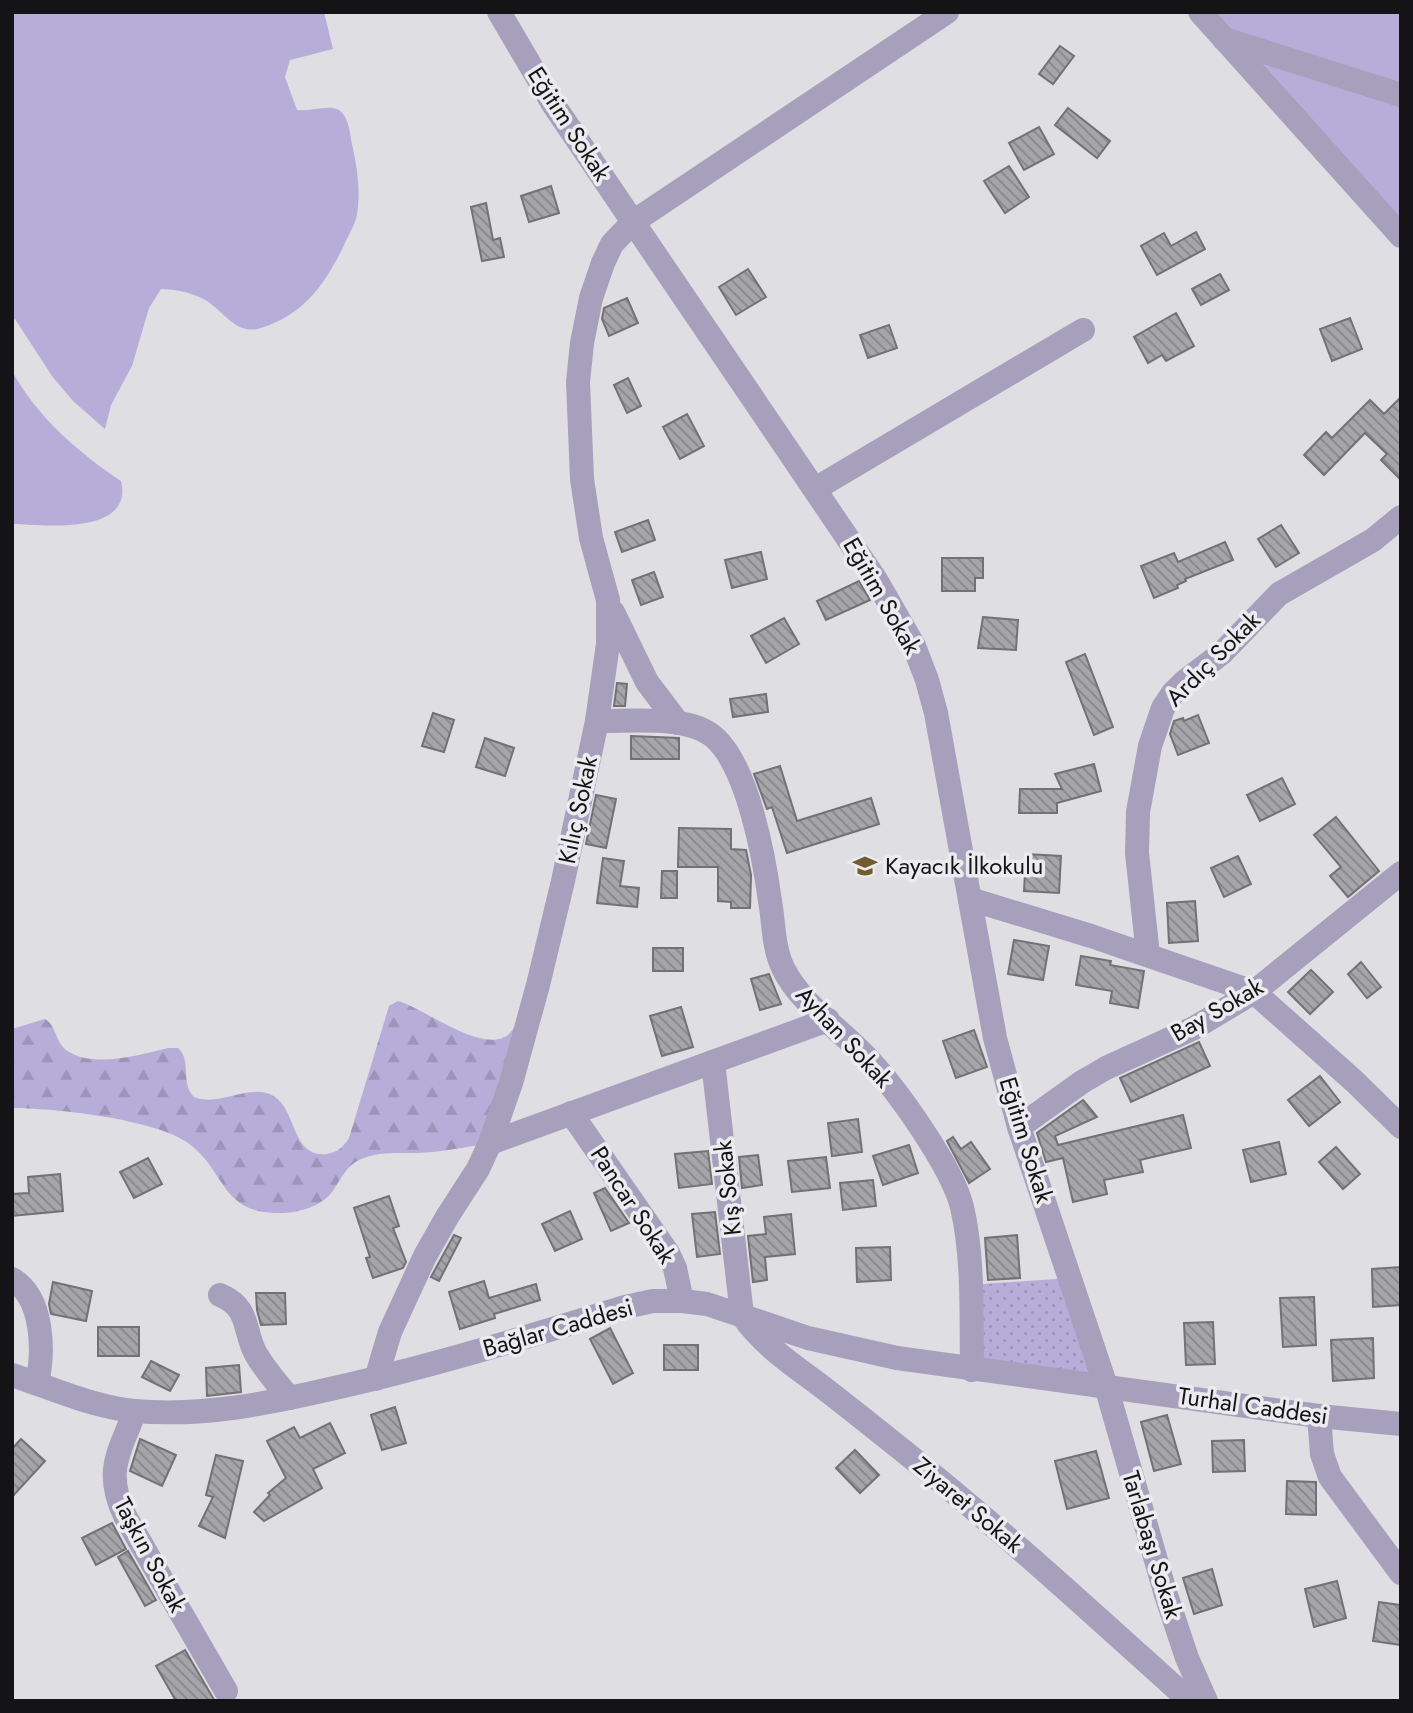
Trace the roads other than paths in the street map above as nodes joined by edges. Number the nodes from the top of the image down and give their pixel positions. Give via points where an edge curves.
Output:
1 (499, 12) edge
2 (947, 12) edge
3 (1200, 12) edge
4 (1224, 39) junction
5 (1401, 95) edge
6 (634, 222) junction
7 (1401, 236) edge
8 (1083, 330) dead end
9 (815, 489) junction
10 (1401, 517) edge
11 (608, 600) junction
12 (597, 721) junction
13 (678, 723) junction
14 (1401, 873) edge
15 (970, 899) junction
16 (1148, 955) junction
17 (1254, 992) junction
18 (828, 1020) junction
19 (713, 1062) junction
20 (571, 1114) junction
21 (1401, 1126) edge
22 (1019, 1127) junction
23 (490, 1143) junction
24 (12, 1279) edge
25 (220, 1295) dead end
26 (682, 1301) junction
27 (742, 1315) junction
28 (972, 1370) junction
29 (12, 1375) edge
30 (376, 1379) junction
31 (37, 1383) junction
32 (1106, 1386) junction
33 (289, 1398) junction
34 (135, 1411) junction
35 (1319, 1416) junction
36 (1401, 1424) edge
37 (1401, 1573) edge
38 (226, 1691) dead end
39 (1190, 1701) edge
40 (1206, 1701) edge

1 - 6 street, Eğitim Sokak via 553,104
2 - 6 street, Kılıç Sokak
3 - 4 street
4 - 5 street
4 - 7 street
6 - 9 street, Eğitim Sokak
6 - 11 street, Kılıç Sokak via 612,244 591,298 578,382 582,479
8 - 9 street
9 - 15 street, Eğitim Sokak via 914,646 936,713
10 - 16 street, Ardıç Sokak via 1373,540 1279,594 1222,653 1178,687 1163,708 1150,746 1138,812 1137,853
11 - 12 street, Kılıç Sokak via 608,645
11 - 13 street via 647,682
12 - 13 street, Ayhan Sokak
12 - 23 street, Kılıç Sokak via 538,985
13 - 18 street, Ayhan Sokak via 714,737 736,769 764,858 776,949 803,996
14 - 17 street, Bay Sokak
15 - 16 street
15 - 22 street, Eğitim Sokak via 995,1038
16 - 17 street
17 - 21 street
17 - 22 street, Bay Sokak via 1194,1028 1106,1068
18 - 19 street
18 - 28 street, Ayhan Sokak via 887,1080 956,1190 968,1252
19 - 20 street
19 - 27 street, Kış Sokak
20 - 23 street
20 - 26 street, Pancar Sokak via 664,1246 675,1268
22 - 32 street, Eğitim Sokak
23 - 30 street, Kılıç Sokak via 425,1256 390,1332
24 - 31 street via 25,1290 38,1320 42,1344
25 - 33 street via 238,1307 253,1350
26 - 27 street, Bağlar Caddesi
26 - 30 street, Bağlar Caddesi via 625,1307
27 - 28 street, Bağlar Caddesi via 844,1347
27 - 39 street, Ziyaret Sokak via 767,1345 985,1517
28 - 32 street, Bağlar Caddesi
29 - 31 street, Bağlar Caddesi
30 - 33 street, Bağlar Caddesi
31 - 34 street, Bağlar Caddesi
32 - 35 street, Turhal Caddesi
32 - 40 street, Tarlabaşı Sokak via 1166,1595
33 - 34 street, Bağlar Caddesi via 223,1410
34 - 38 street, Taşkın Sokak via 115,1465 117,1497
35 - 36 street, Turhal Caddesi
35 - 37 street via 1329,1476

